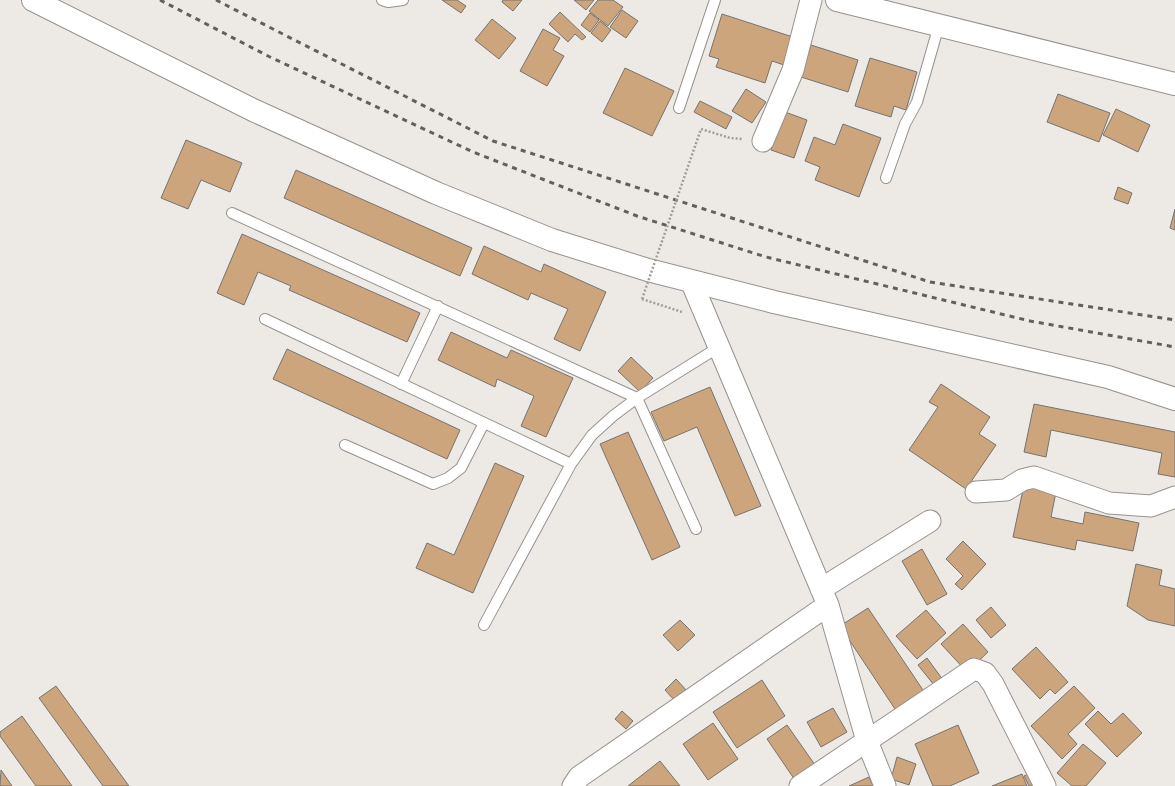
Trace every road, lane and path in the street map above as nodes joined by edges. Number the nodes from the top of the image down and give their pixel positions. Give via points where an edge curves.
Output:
1 (33, 0) edge
2 (382, 0) edge
3 (402, 0) edge
4 (715, 0) edge
5 (811, 0) edge
6 (837, 0) edge
7 (879, 5) edge
8 (939, 25) junction
9 (1175, 84) edge
10 (679, 108) dead end
11 (730, 138) dead end
12 (763, 141) dead end
13 (886, 178) dead end
14 (232, 212) dead end
15 (691, 281) junction
16 (438, 306) junction
17 (675, 310) dead end
18 (265, 319) dead end
19 (719, 347) junction
20 (401, 384) junction
21 (637, 398) junction
22 (1175, 398) edge
23 (484, 424) junction
24 (345, 445) dead end
25 (571, 464) junction
26 (976, 492) dead end
27 (1175, 497) edge
28 (930, 521) dead end
29 (696, 529) dead end
30 (824, 597) junction
31 (484, 625) dead end
32 (867, 741) junction
33 (572, 786) edge
34 (800, 786) edge
35 (885, 786) edge
36 (1045, 786) edge

1 - 15 street via 253,110 436,193 552,240
2 - 3 lane
4 - 10 lane
5 - 12 street via 793,70
6 - 7 street
7 - 8 street
8 - 9 street
8 - 13 lane via 917,102 905,124
11 - 17 path, bridge via 701,129 642,299
14 - 16 lane
15 - 19 street
15 - 22 street via 1108,377
16 - 20 lane
16 - 21 lane
18 - 20 lane
19 - 21 lane
19 - 30 street
20 - 23 lane
21 - 25 lane via 592,435
21 - 29 lane
23 - 24 lane via 461,468 434,484
23 - 25 lane
25 - 31 lane
26 - 27 street via 1006,490 1022,480 1034,477 1109,503 1151,506
28 - 30 street
30 - 32 street
30 - 33 street via 579,777
32 - 34 street
32 - 35 street
32 - 36 street via 974,669 985,673 993,684

